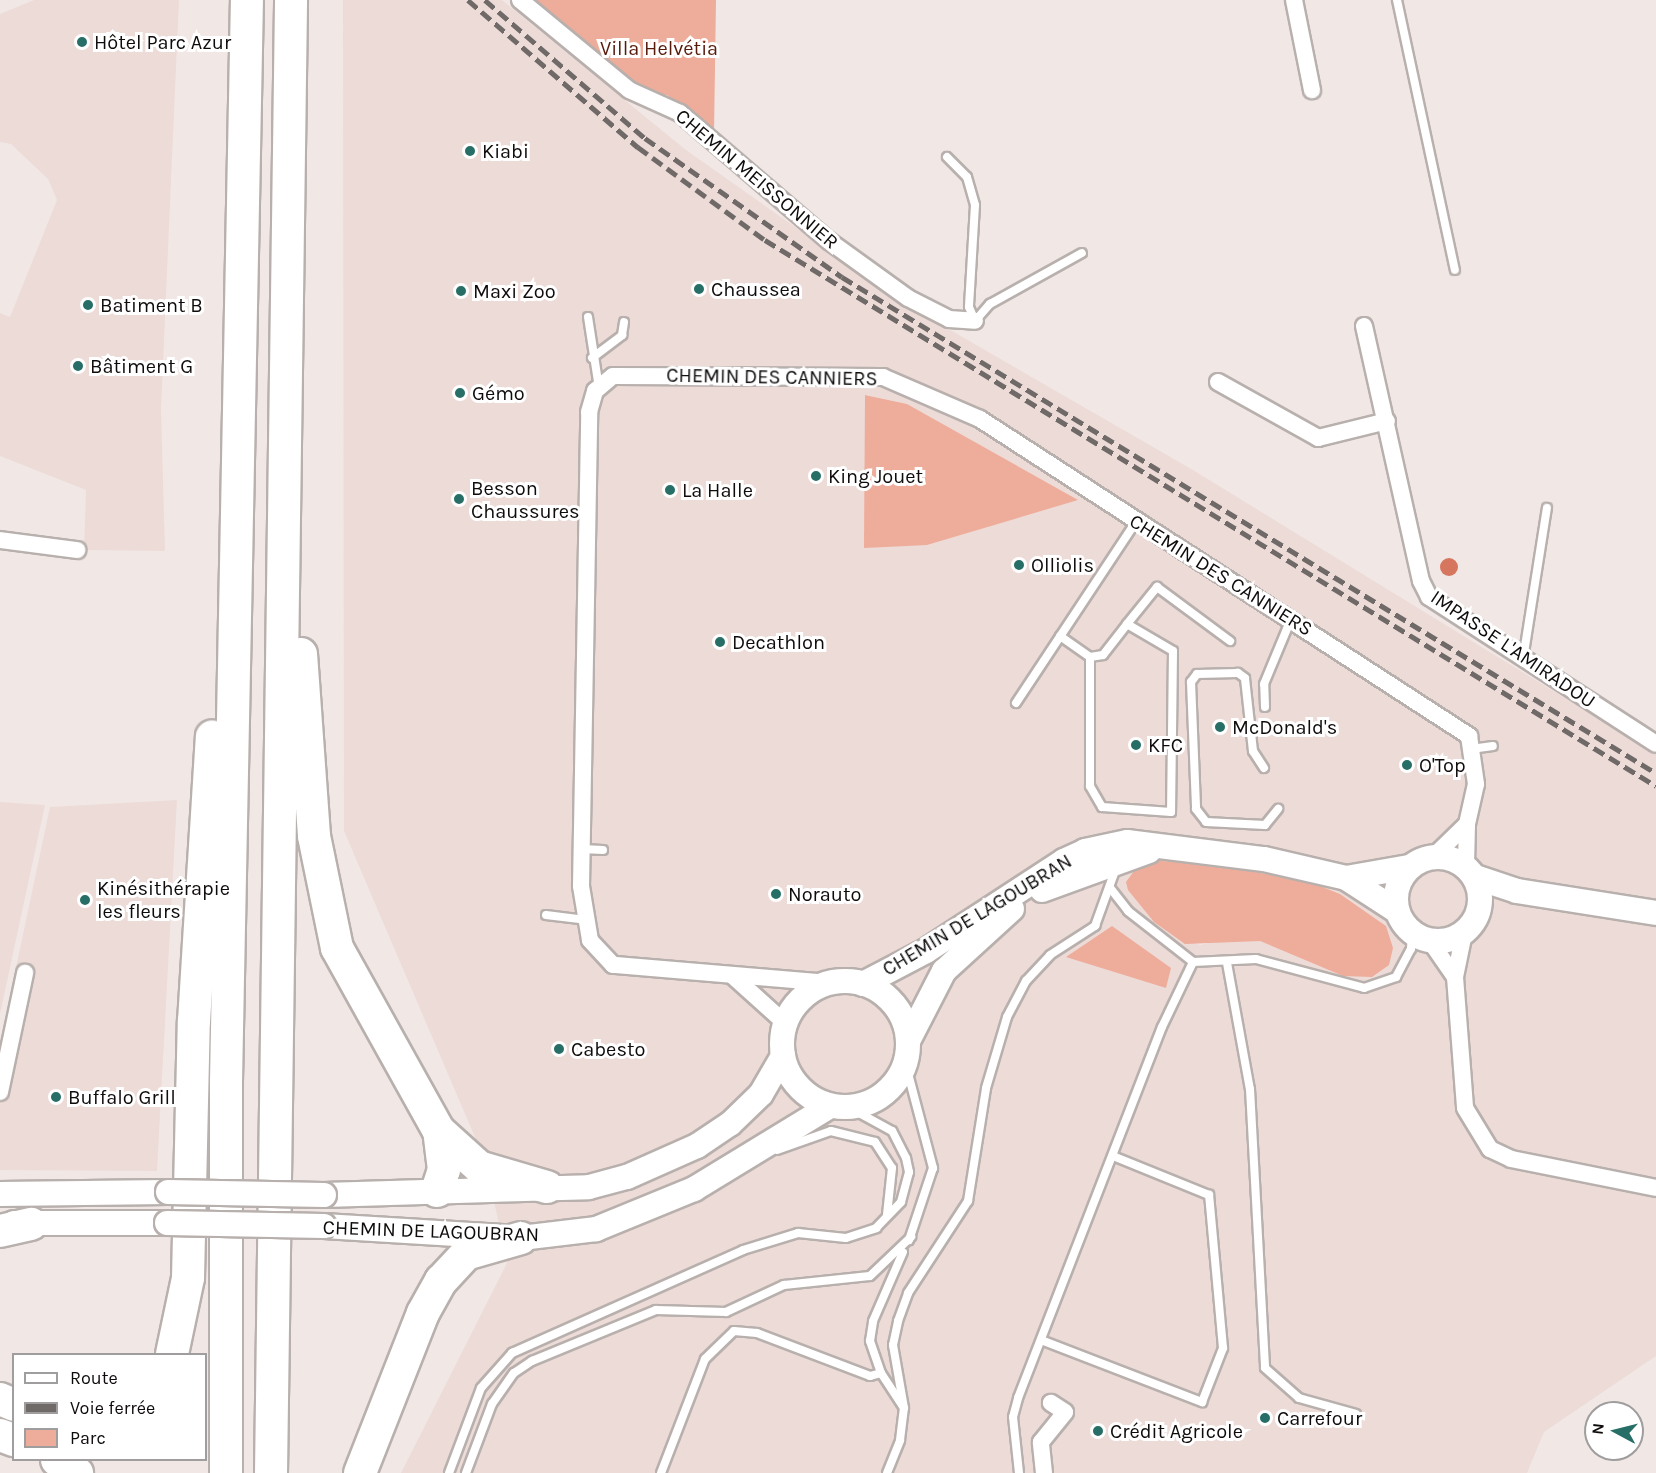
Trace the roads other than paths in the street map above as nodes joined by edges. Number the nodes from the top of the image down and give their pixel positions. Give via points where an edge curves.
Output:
1 (247, 0) edge
2 (291, 0) edge
3 (520, 0) edge
4 (1294, 0) edge
5 (1396, 0) edge
6 (1312, 90) dead end
7 (947, 157) dead end
8 (1082, 253) dead end
9 (1455, 270) dead end
10 (287, 282) junction
11 (588, 317) dead end
12 (975, 321) junction
13 (624, 322) dead end
14 (1364, 326) dead end
15 (592, 358) junction
16 (1218, 382) dead end
17 (599, 388) junction
18 (1387, 421) junction
19 (239, 474) junction
20 (1547, 508) dead end
21 (1136, 522) junction
22 (0, 540) edge
23 (77, 550) dead end
24 (1291, 619) junction
25 (1127, 624) junction
26 (1060, 636) junction
27 (1230, 641) dead end
28 (1090, 657) junction
29 (1523, 660) junction
30 (1016, 703) dead end
31 (1265, 707) dead end
32 (1656, 744) edge
33 (1492, 746) dead end
34 (1471, 749) junction
35 (1264, 768) dead end
36 (1278, 809) dead end
37 (1467, 824) junction
38 (1164, 846) junction
39 (582, 849) junction
40 (603, 850) dead end
41 (1433, 857) junction
42 (1117, 861) junction
43 (1410, 867) junction
44 (1470, 871) junction
45 (1346, 878) junction
46 (1111, 889) junction
47 (1517, 891) junction
48 (1398, 911) junction
49 (1479, 913) junction
50 (1656, 913) edge
51 (546, 915) dead end
52 (584, 920) junction
53 (1464, 933) junction
54 (1421, 937) junction
55 (1193, 962) junction
56 (1227, 963) junction
57 (25, 973) dead end
58 (733, 976) junction
59 (1455, 977) junction
60 (830, 983) junction
61 (863, 984) junction
62 (786, 1024) junction
63 (907, 1052) junction
64 (783, 1056) junction
65 (0, 1092) edge
66 (839, 1106) junction
67 (439, 1131) junction
68 (1113, 1156) junction
69 (747, 1157) junction
70 (547, 1187) junction
71 (1656, 1188) edge
72 (437, 1191) junction
73 (0, 1194) edge
74 (887, 1215) junction
75 (0, 1222) edge
76 (31, 1224) junction
77 (398, 1228) junction
78 (0, 1231) edge
79 (911, 1237) junction
80 (521, 1238) junction
81 (1041, 1340) junction
82 (171, 1353) edge
83 (880, 1373) junction
84 (1051, 1403) dead end
85 (904, 1408) junction
86 (1356, 1414) dead end
87 (59, 1461) edge
88 (77, 1473) edge
89 (226, 1473) edge
90 (271, 1473) edge
91 (360, 1473) edge
92 (448, 1473) edge
93 (466, 1473) edge
94 (661, 1473) edge
95 (887, 1473) edge
96 (1019, 1473) edge
97 (1044, 1473) edge

1 - 19 highway
2 - 10 highway
3 - 12 street, CHEMIN MEISSONNIER via 629,90 680,113 783,204 908,298 949,319
4 - 6 street
5 - 9 lane
7 - 12 lane via 967,177 975,205 969,307
8 - 12 lane via 990,304
10 - 67 highway via 305,761 325,906 355,983
10 - 90 highway
11 - 15 lane
13 - 15 lane via 622,334
14 - 18 street, IMPASSE L'AMIRADOU
15 - 17 lane
16 - 18 street via 1318,438
17 - 21 street, CHEMIN DES CANNIERS via 613,376 629,375 883,377 980,419
17 - 39 street via 589,412
18 - 29 street, IMPASSE L'AMIRADOU via 1421,581 1429,597
19 - 82 highway via 215,624 194,1021 188,1278
19 - 89 highway via 226,1081
20 - 29 lane
21 - 24 street, CHEMIN DES CANNIERS
21 - 26 lane
22 - 23 street
24 - 31 lane via 1264,684
24 - 34 street, CHEMIN DES CANNIERS via 1449,719 1469,736
25 - 27 lane via 1157,587
25 - 28 lane via 1103,656
25 - 28 lane via 1173,651 1171,812 1102,807 1090,786
26 - 28 lane
26 - 30 lane
29 - 32 street, IMPASSE L'AMIRADOU
33 - 34 lane
34 - 37 street, CHEMIN DES CANNIERS via 1476,784
35 - 36 lane via 1253,751 1245,678 1238,673 1197,674 1191,682 1196,808 1206,822 1265,825
37 - 41 street
37 - 44 street, CHEMIN DES CANNIERS
38 - 42 main road, CHEMIN DE LAGOUBRAN
38 - 45 main road, CHEMIN DE LAGOUBRAN via 1264,859
38 - 61 main road, CHEMIN DE LAGOUBRAN via 1127,842 1085,851 1019,886 919,955
39 - 40 lane
39 - 52 street
41 - 43 main road
41 - 44 main road
42 - 46 lane
42 - 63 main road, CHEMIN DE LAGOUBRAN via 1053,884 963,949 929,996
43 - 45 main road, CHEMIN DE LAGOUBRAN
43 - 48 main road via 1397,888
44 - 47 main road
44 - 49 main road
45 - 48 main road, CHEMIN DE LAGOUBRAN
46 - 55 lane via 1128,911
46 - 85 lane via 1095,926 1050,955 1026,981 1007,1017 986,1088 968,1201 908,1293 898,1321 893,1345
47 - 49 main road
47 - 50 main road
48 - 54 main road
49 - 53 main road
51 - 52 lane
52 - 58 street via 601,957 613,965 655,963
53 - 54 main road
53 - 59 street
54 - 56 lane via 1396,977 1365,988 1256,959
54 - 59 street
55 - 56 lane
55 - 68 lane
56 - 86 lane via 1250,1089 1265,1368 1299,1398
57 - 65 street
58 - 60 street
58 - 62 street
59 - 71 street via 1465,1108 1490,1149 1511,1159
60 - 61 main road
60 - 62 main road via 810,992
61 - 63 main road via 899,1012
62 - 64 main road
63 - 66 main road via 884,1094
63 - 79 lane via 933,1168
64 - 66 main road via 800,1087
64 - 70 main road, CHEMIN DE LAGOUBRAN via 747,1111 697,1146 627,1177 589,1187
66 - 69 main road, CHEMIN DE LAGOUBRAN
66 - 74 lane via 892,1131 906,1158 904,1195
67 - 70 highway via 479,1167
67 - 72 highway via 444,1170
68 - 81 lane
68 - 81 lane via 1209,1195 1223,1348 1202,1402
69 - 74 lane via 831,1131 860,1135 883,1151 891,1168
69 - 80 main road, CHEMIN DE LAGOUBRAN via 626,1219 565,1235
70 - 72 main road, CHEMIN DE LAGOUBRAN
72 - 73 main road, CHEMIN DE LAGOUBRAN, bridge via 324,1195
72 - 77 main road via 419,1220
74 - 92 lane via 876,1228 846,1238 798,1233 697,1267 512,1353 481,1388
75 - 76 main road, CHEMIN DE LAGOUBRAN
76 - 77 main road, CHEMIN DE LAGOUBRAN, bridge
76 - 78 highway
77 - 80 main road, CHEMIN DE LAGOUBRAN
79 - 83 lane via 873,1321 870,1341
79 - 93 lane via 890,1262 870,1276 784,1285 726,1312 656,1310 532,1360 514,1373 492,1404
80 - 91 highway via 466,1254 441,1281 423,1312
81 - 96 lane via 1013,1417
83 - 85 lane
83 - 94 lane via 870,1376 742,1330 726,1335 705,1359
84 - 97 street via 1065,1412 1041,1442
85 - 95 lane via 900,1440
87 - 88 highway

